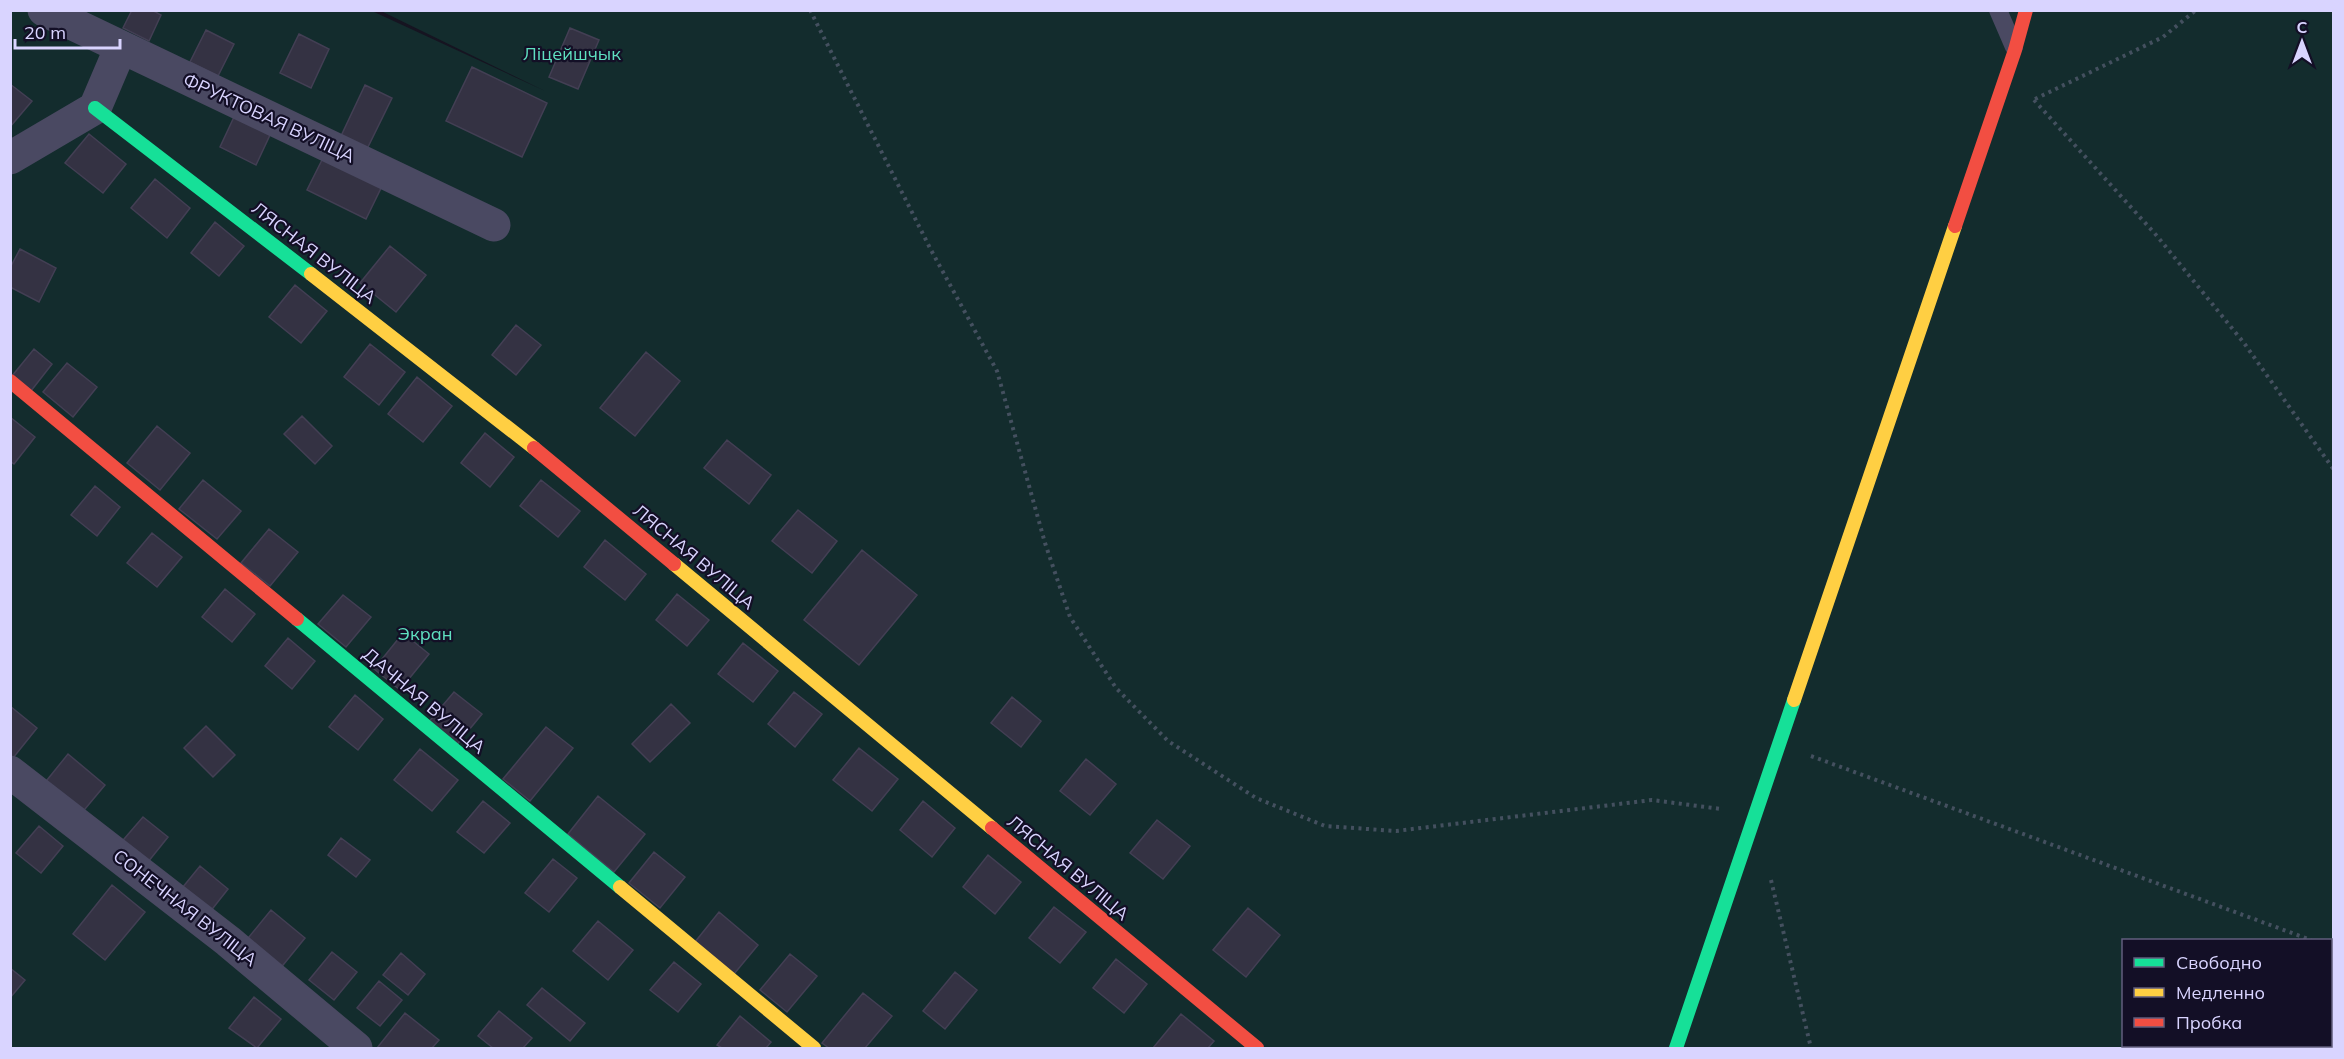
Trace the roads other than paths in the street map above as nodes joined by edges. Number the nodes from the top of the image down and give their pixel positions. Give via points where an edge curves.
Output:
1 (44, 10) edge
2 (1998, 10) edge
3 (2026, 10) edge
4 (121, 47) junction
5 (2015, 50) junction
6 (95, 108) junction
7 (10, 158) edge
8 (494, 225) dead end
9 (10, 381) edge
10 (10, 772) edge
11 (356, 1048) edge
12 (814, 1048) edge
13 (1257, 1048) edge
14 (1676, 1048) edge

1 - 4 street, ФРУКТОВАЯ ВУЛІЦА
2 - 5 lane
3 - 5 street
4 - 6 street
4 - 8 street, ФРУКТОВАЯ ВУЛІЦА
5 - 14 street
6 - 7 street
6 - 13 street, ЛЯСНАЯ ВУЛІЦА via 493,414
9 - 12 street, ДАЧНАЯ ВУЛІЦА
10 - 11 street, СОНЕЧНАЯ ВУЛІЦА via 228,940

